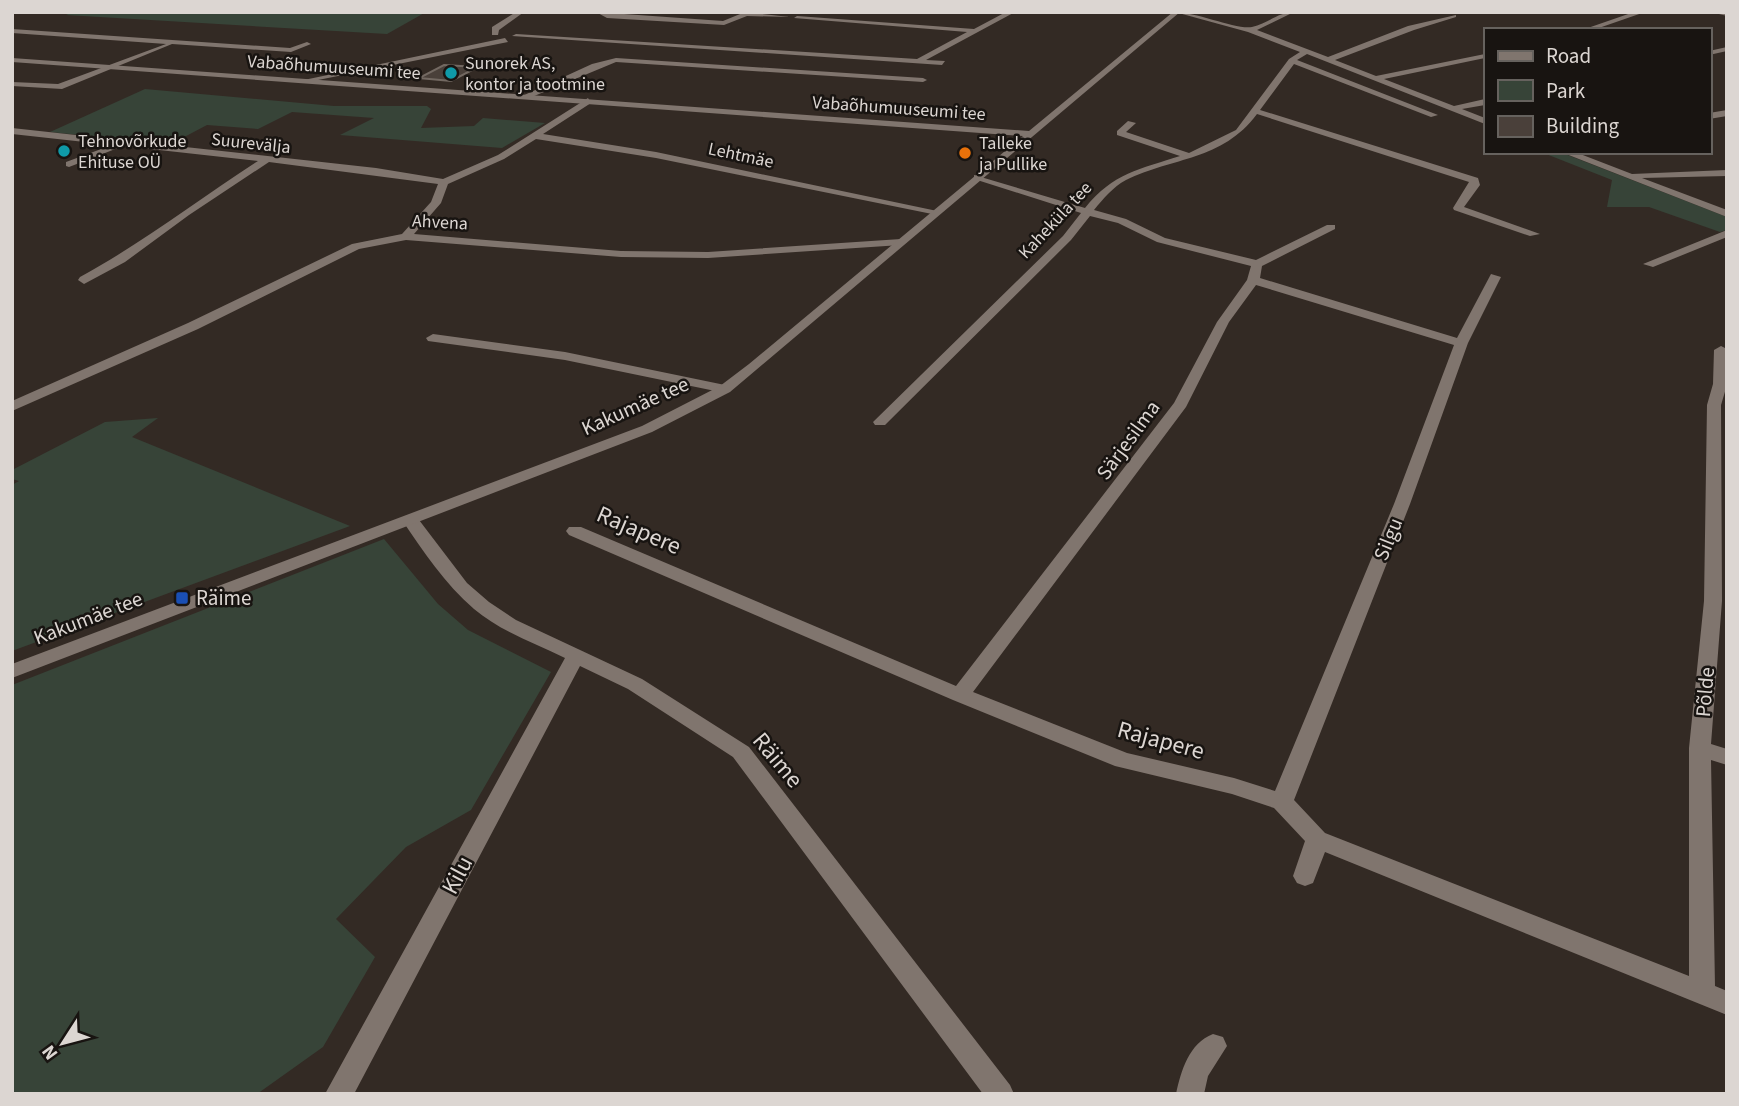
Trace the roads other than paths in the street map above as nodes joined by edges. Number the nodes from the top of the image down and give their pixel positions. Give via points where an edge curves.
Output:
1 (521, 12) edge
2 (599, 12) edge
3 (1012, 12) edge
4 (1177, 12) edge
5 (1291, 12) edge
6 (1642, 12) edge
7 (1717, 12) edge
8 (747, 13) edge
9 (1727, 14) edge
10 (1454, 16) dead end
11 (787, 17) dead end
12 (797, 18) dead end
13 (1591, 28) edge
14 (1251, 30) junction
15 (12, 31) edge
16 (976, 31) junction
17 (502, 37) junction
18 (176, 42) junction
19 (307, 44) dead end
20 (1306, 51) junction
21 (1484, 55) edge
22 (921, 59) junction
23 (12, 60) edge
24 (1328, 60) junction
25 (1292, 61) junction
26 (942, 63) dead end
27 (109, 67) junction
28 (1376, 78) junction
29 (923, 80) dead end
30 (303, 81) junction
31 (12, 84) edge
32 (524, 97) junction
33 (588, 101) junction
34 (1484, 102) edge
35 (1454, 109) junction
36 (1255, 111) junction
37 (1434, 115) dead end
38 (1484, 121) edge
39 (1131, 123) dead end
40 (12, 131) edge
41 (1030, 134) junction
42 (537, 136) junction
43 (121, 145) junction
44 (1571, 154) edge
45 (1190, 156) junction
46 (265, 161) junction
47 (69, 164) dead end
48 (1727, 173) edge
49 (1626, 175) junction
50 (978, 177) junction
51 (444, 182) junction
52 (1087, 210) junction
53 (937, 212) junction
54 (1727, 214) edge
55 (1331, 228) dead end
56 (1534, 233) dead end
57 (1727, 233) edge
58 (405, 237) junction
59 (901, 242) junction
60 (1257, 264) junction
61 (1649, 264) dead end
62 (1495, 277) dead end
63 (84, 280) dead end
64 (1253, 280) junction
65 (433, 338) dead end
66 (1461, 343) junction
67 (1721, 350) dead end
68 (1723, 384) edge
69 (725, 388) junction
70 (13, 406) edge
71 (880, 422) dead end
72 (1719, 472) edge
73 (410, 520) junction
74 (575, 531) dead end
75 (1720, 602) edge
76 (575, 657) junction
77 (12, 671) edge
78 (960, 695) junction
79 (1700, 748) junction
80 (1727, 757) edge
81 (1282, 802) junction
82 (1317, 839) junction
83 (1305, 876) dead end
84 (1702, 993) junction
85 (1727, 1003) edge
86 (1213, 1046) dead end
87 (339, 1094) edge
88 (1000, 1094) edge
89 (1190, 1094) edge

1 - 17 street via 495,29
2 - 8 street via 724,23
3 - 16 street
4 - 14 street
4 - 41 street, Kakumäe tee
5 - 14 street
6 - 13 street
7 - 9 street
8 - 11 street
10 - 24 street
12 - 16 street
14 - 20 street
15 - 18 street
16 - 22 street
17 - 22 street
17 - 30 street via 439,55
18 - 19 street via 291,50
18 - 27 street
20 - 24 street
20 - 25 street, Kaheküla tee
21 - 28 street
22 - 26 street
23 - 27 street, Vabaõhumuuseumi tee
24 - 28 street
25 - 36 street, Kaheküla tee
25 - 37 street
27 - 30 street, Vabaõhumuuseumi tee
27 - 31 street via 59,87
28 - 35 street
29 - 32 street via 616,60
30 - 32 street, Vabaõhumuuseumi tee
32 - 33 street, Vabaõhumuuseumi tee
33 - 41 street, Vabaõhumuuseumi tee
33 - 42 street
34 - 35 street
35 - 38 street
36 - 45 street, Kaheküla tee via 1239,132
36 - 56 street via 1474,180 1458,208
39 - 45 street via 1120,133
40 - 43 street, Suurevälja
41 - 50 street, Kakumäe tee
42 - 51 street
42 - 53 street, Lehtmäe via 656,155
43 - 46 street, Suurevälja
43 - 47 street
44 - 49 street
45 - 52 street, Kaheküla tee via 1122,178
46 - 51 street, Suurevälja
46 - 63 street via 121,260
48 - 49 street
49 - 54 street
50 - 52 street
50 - 53 street, Kakumäe tee
51 - 58 street via 436,203
52 - 60 street via 1161,240
52 - 71 street, Kaheküla tee via 1067,238
53 - 59 street, Kakumäe tee
55 - 60 street
57 - 61 street
58 - 59 street, Ahvena via 708,256
58 - 70 street, Ahvena via 356,246 193,326
59 - 69 street, Kakumäe tee
60 - 64 street, Särjesilma
62 - 66 street, Silgu
64 - 66 street
64 - 78 street, Särjesilma via 1223,322 1167,423
65 - 69 street via 565,356
66 - 81 street, Silgu via 1402,504
67 - 68 street, Põlde
68 - 72 street, Põlde via 1715,395
69 - 73 street, Kakumäe tee via 647,429
72 - 75 street, Põlde
73 - 76 street, Räime via 461,587 482,606
73 - 77 street, Kakumäe tee
74 - 78 street, Rajapere
75 - 79 street, Põlde
76 - 87 street, Kilu
76 - 88 street, Räime via 635,684 741,752
78 - 81 street, Rajapere via 1123,760
79 - 80 street
79 - 84 street, Põlde
81 - 82 street, Rajapere
82 - 83 street
82 - 84 street, Rajapere
84 - 85 street, Rajapere
86 - 89 street via 1195,1071

